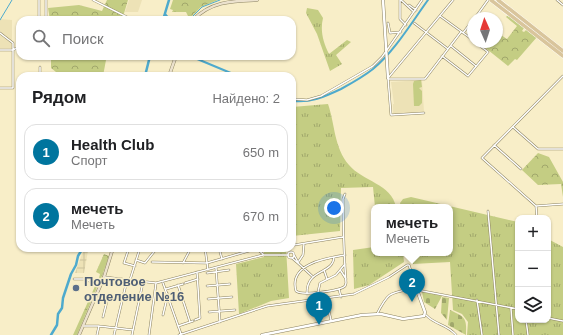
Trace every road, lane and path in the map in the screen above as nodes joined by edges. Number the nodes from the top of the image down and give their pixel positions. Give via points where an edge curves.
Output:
1 (40, 0) edge
2 (46, 0) edge
3 (92, 0) edge
4 (257, 0) edge
5 (383, 0) edge
6 (400, 0) edge
7 (422, 0) edge
8 (453, 0) edge
9 (488, 0) edge
10 (491, 0) edge
11 (498, 0) edge
12 (557, 0) edge
13 (409, 5) dead end
14 (563, 5) edge
15 (416, 10) junction
16 (414, 12) junction
17 (479, 12) edge
18 (39, 16) edge
19 (46, 16) edge
20 (125, 16) edge
21 (197, 16) edge
22 (440, 16) junction
23 (388, 23) dead end
24 (414, 23) dead end
25 (406, 25) junction
26 (467, 27) edge
27 (401, 32) junction
28 (427, 32) junction
29 (462, 32) junction
30 (0, 33) edge
31 (467, 36) edge
32 (450, 46) junction
33 (16, 48) edge
34 (483, 48) edge
35 (448, 49) junction
36 (0, 50) edge
37 (13, 50) junction
38 (563, 51) edge
39 (387, 53) junction
40 (442, 56) junction
41 (563, 56) edge
42 (175, 60) edge
43 (476, 66) junction
44 (40, 67) dead end
45 (40, 72) edge
46 (170, 72) edge
47 (563, 76) edge
48 (389, 79) junction
49 (0, 88) edge
50 (296, 99) edge
51 (424, 113) dead end
52 (513, 127) junction
53 (494, 145) junction
54 (563, 149) edge
55 (521, 169) dead end
56 (345, 194) dead end
57 (563, 204) edge
58 (536, 206) junction
59 (488, 211) dead end
60 (537, 215) edge
61 (344, 237) junction
62 (304, 244) junction
63 (296, 245) edge
64 (112, 252) edge
65 (128, 252) edge
66 (139, 252) edge
67 (154, 252) edge
68 (189, 252) edge
69 (205, 252) edge
70 (220, 252) edge
71 (244, 252) edge
72 (260, 252) edge
73 (263, 255) junction
74 (288, 255) junction
75 (294, 255) junction
76 (345, 255) junction
77 (334, 257) junction
78 (292, 258) junction
79 (222, 259) junction
80 (136, 260) junction
81 (152, 262) dead end
82 (299, 262) junction
83 (183, 263) junction
84 (207, 263) junction
85 (345, 263) junction
86 (135, 266) junction
87 (216, 268) junction
88 (304, 268) junction
89 (230, 270) dead end
90 (324, 270) junction
91 (207, 271) junction
92 (341, 271) junction
93 (197, 272) junction
94 (217, 272) junction
95 (312, 276) junction
96 (104, 277) junction
97 (74, 278) dead end
98 (198, 279) junction
99 (346, 279) junction
100 (129, 280) junction
101 (327, 280) junction
102 (143, 282) junction
103 (95, 283) dead end
104 (156, 284) junction
105 (230, 284) dead end
106 (178, 285) junction
107 (218, 285) junction
108 (207, 286) dead end
109 (166, 289) junction
110 (339, 289) junction
111 (417, 289) junction
112 (318, 292) junction
113 (168, 294) junction
114 (306, 294) junction
115 (96, 295) junction
116 (108, 297) junction
117 (232, 297) dead end
118 (341, 297) junction
119 (123, 298) junction
120 (219, 298) junction
121 (326, 298) junction
122 (208, 299) dead end
123 (477, 300) junction
124 (496, 304) junction
125 (511, 308) junction
126 (515, 309) edge
127 (235, 310) dead end
128 (220, 311) junction
129 (209, 312) dead end
130 (377, 314) junction
131 (163, 315) dead end
132 (426, 315) junction
133 (103, 317) dead end
134 (217, 318) dead end
135 (220, 318) junction
136 (551, 319) edge
137 (331, 320) junction
138 (563, 321) edge
139 (190, 322) junction
140 (220, 322) junction
141 (526, 323) edge
142 (83, 326) junction
143 (99, 326) junction
144 (178, 326) junction
145 (116, 328) junction
146 (132, 330) junction
147 (79, 335) edge
148 (97, 335) edge
149 (114, 335) edge
150 (132, 335) edge
151 (149, 335) edge
152 (180, 335) edge
153 (263, 335) edge
154 (456, 335) edge
155 (482, 335) edge
156 (499, 335) edge
157 (513, 335) edge
158 (528, 335) edge

1 - 18 street
2 - 19 street
3 - 20 street
4 - 21 main road via 216,4
5 - 39 street
6 - 16 street
6 - 25 street via 400,19
7 - 15 street
8 - 22 street
9 - 17 street
10 - 41 main road
11 - 38 main road
12 - 14 street
13 - 15 street
15 - 16 street
16 - 25 street
22 - 28 street
22 - 29 street
23 - 27 street via 390,33
24 - 28 street
25 - 27 street
26 - 29 street
27 - 39 street
28 - 35 street
28 - 48 street
29 - 31 street
29 - 32 street
30 - 37 street via 13,43
32 - 35 street
32 - 43 street
33 - 37 street
34 - 43 street via 488,52
35 - 40 street
36 - 37 street
37 - 49 street via 13,88
39 - 48 street
39 - 50 street via 373,66 335,90 311,100
40 - 43 street via 468,76
40 - 48 street via 425,79
42 - 46 main road
44 - 45 street
47 - 52 street
48 - 51 street via 391,115
52 - 53 street
52 - 54 street via 538,150
53 - 55 street
53 - 58 street via 482,158
56 - 61 street
57 - 58 street
58 - 60 street
59 - 124 street
61 - 62 street
61 - 76 street
62 - 63 street
62 - 82 street
64 - 96 main road
65 - 86 street via 124,263
66 - 80 street
67 - 80 street via 145,263
68 - 83 street
69 - 84 street
70 - 79 street
71 - 79 street
72 - 73 street
73 - 74 street
73 - 87 street
74 - 75 street via 291,252
74 - 78 street
75 - 78 street
75 - 82 street
76 - 77 street
76 - 85 street
77 - 88 street via 315,261
77 - 90 street via 332,264
78 - 82 street
79 - 84 street
80 - 86 street
81 - 83 street
82 - 88 street
83 - 84 street
84 - 91 street
85 - 92 street
85 - 99 street
86 - 100 street
87 - 91 street
87 - 94 street
88 - 95 street
88 - 114 street via 297,278 295,288 299,294
89 - 94 street
90 - 95 street
90 - 101 street
91 - 93 street
91 - 94 street
92 - 99 street
92 - 101 street
93 - 98 street
93 - 104 street
94 - 107 street
95 - 114 street
96 - 100 street
96 - 115 main road
97 - 103 street
98 - 106 street
98 - 139 street via 200,318
99 - 110 street via 345,286
100 - 102 street
100 - 119 street
101 - 112 street via 319,285
102 - 104 street
102 - 146 street
104 - 109 street via 164,282
104 - 151 street
105 - 107 street
106 - 109 street
106 - 139 street
107 - 108 street
107 - 120 street
109 - 113 street
110 - 112 street
110 - 118 street
111 - 118 street via 407,264 370,287
111 - 123 street
111 - 130 street via 402,290 387,296
111 - 132 street
112 - 114 street
113 - 131 street
113 - 144 street
115 - 116 street
115 - 142 main road
116 - 119 street
116 - 133 street
117 - 120 street
118 - 121 street
119 - 145 street
120 - 122 street
120 - 128 street
121 - 137 street
121 - 140 street via 270,306
123 - 124 street
123 - 155 street
124 - 125 street
124 - 156 street
125 - 126 street
125 - 157 street
127 - 128 street
128 - 129 street
128 - 135 street
130 - 132 street via 403,319
130 - 137 street
132 - 154 street via 433,322 451,329
134 - 135 street
135 - 140 street
136 - 138 street
137 - 153 street
139 - 144 street
140 - 152 street
141 - 158 street
142 - 143 street
142 - 147 main road
143 - 145 street
143 - 148 street
144 - 152 street
145 - 146 street
145 - 149 street
146 - 150 street

